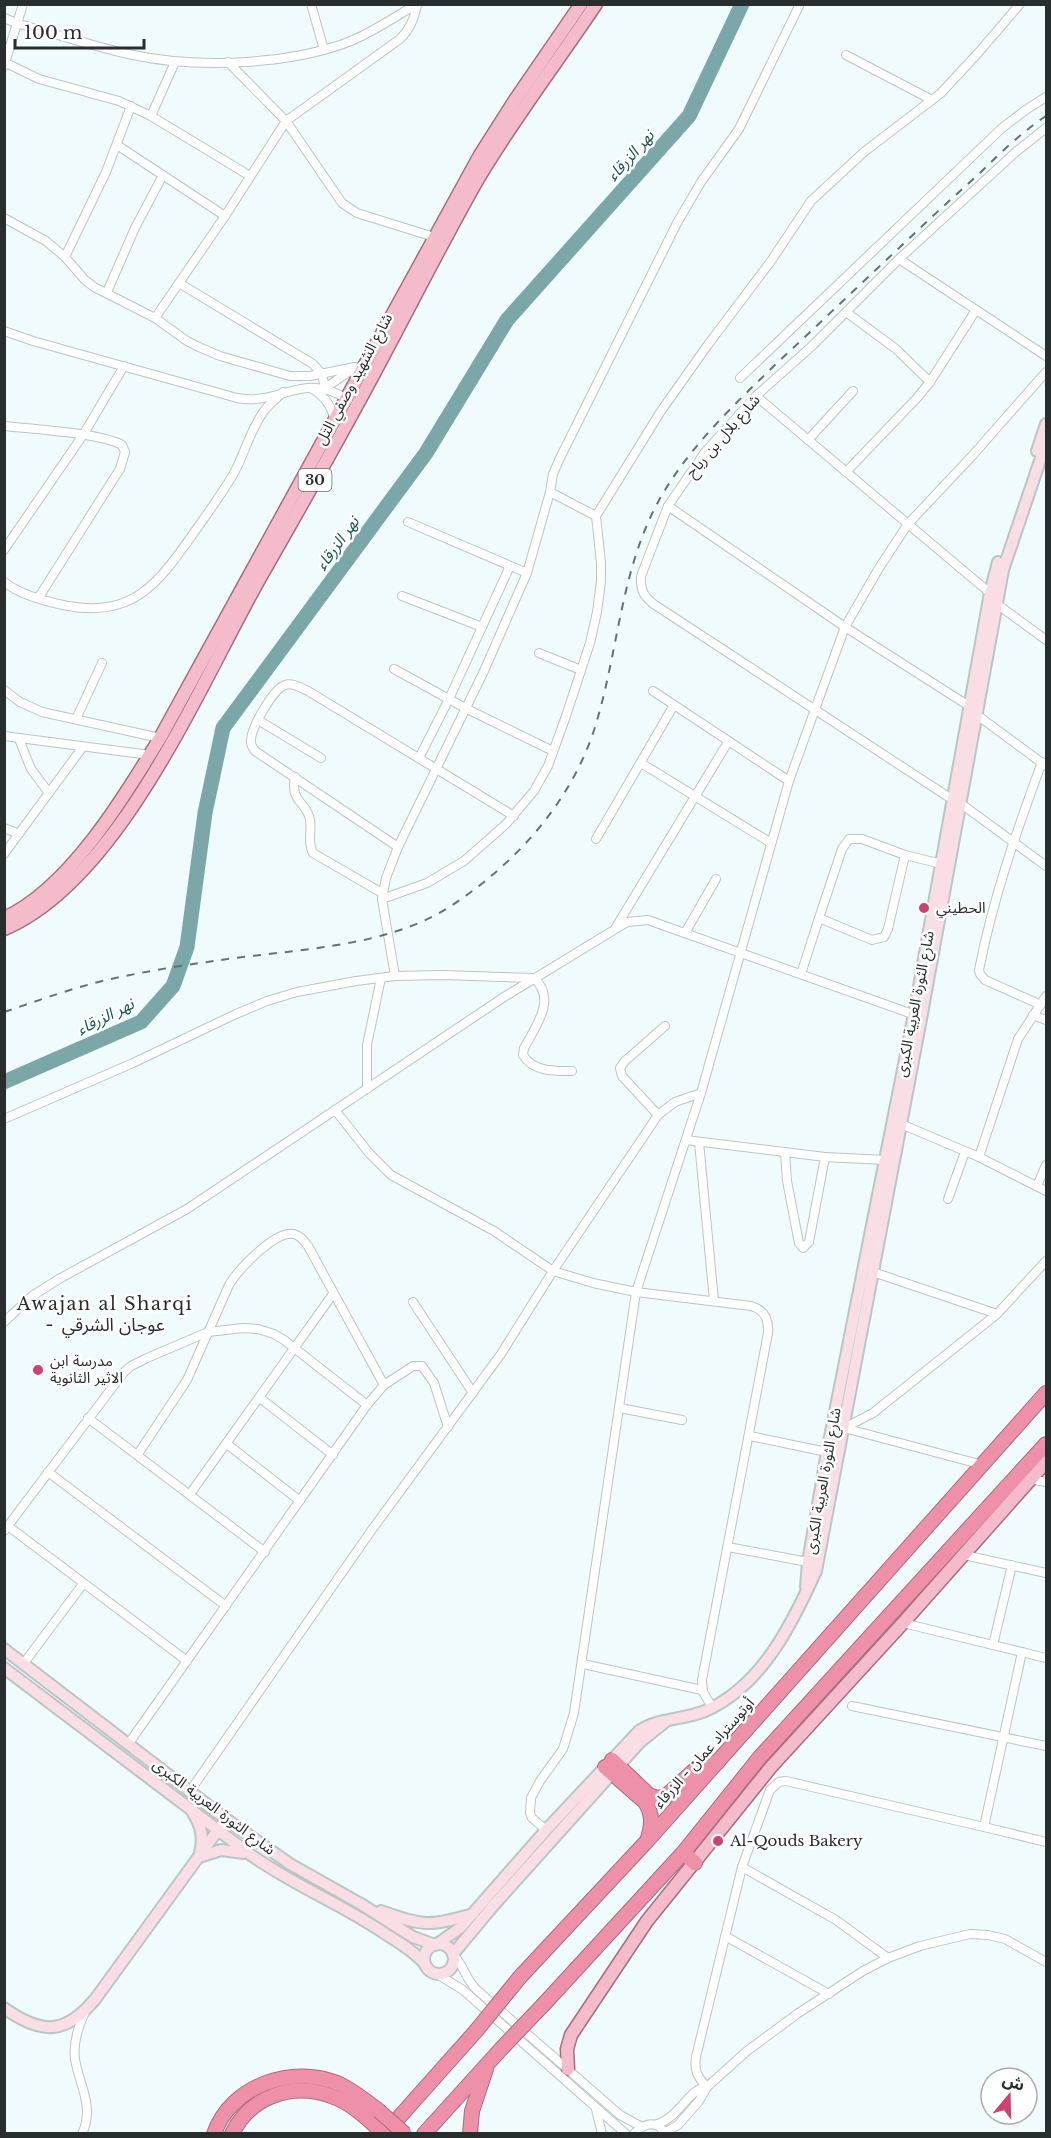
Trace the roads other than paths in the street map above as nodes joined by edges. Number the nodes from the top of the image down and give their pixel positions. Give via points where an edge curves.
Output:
1 (23, 4) edge
2 (311, 4) edge
3 (582, 4) edge
4 (596, 4) edge
5 (800, 4) edge
6 (1020, 4) edge
7 (417, 5) edge
8 (4, 18) edge
9 (19, 24) junction
10 (324, 50) junction
11 (846, 55) dead end
12 (175, 62) junction
13 (228, 63) junction
14 (5, 64) edge
15 (1047, 97) edge
16 (932, 100) junction
17 (131, 106) junction
18 (151, 116) junction
19 (286, 121) junction
20 (1047, 128) edge
21 (117, 145) junction
22 (163, 175) junction
23 (250, 176) junction
24 (225, 216) junction
25 (4, 218) edge
26 (434, 237) junction
27 (65, 257) junction
28 (899, 259) junction
29 (179, 283) junction
30 (108, 292) junction
31 (976, 310) junction
32 (846, 312) junction
33 (155, 318) junction
34 (4, 331) edge
35 (369, 354) junction
36 (1047, 356) edge
37 (124, 366) junction
38 (355, 367) junction
39 (1047, 372) edge
40 (322, 374) junction
41 (740, 378) dead end
42 (930, 382) junction
43 (310, 387) junction
44 (325, 388) junction
45 (853, 391) dead end
46 (284, 392) junction
47 (756, 396) junction
48 (345, 398) junction
49 (357, 406) junction
50 (334, 418) junction
51 (1047, 424) edge
52 (4, 426) edge
53 (83, 435) junction
54 (808, 440) junction
55 (1047, 443) edge
56 (846, 472) junction
57 (550, 492) junction
58 (668, 506) junction
59 (596, 516) junction
60 (408, 522) dead end
61 (908, 524) junction
62 (4, 550) edge
63 (510, 566) junction
64 (527, 573) junction
65 (4, 582) edge
66 (990, 593) junction
67 (402, 596) dead end
68 (39, 597) junction
69 (997, 604) junction
70 (482, 627) junction
71 (845, 627) junction
72 (1045, 637) edge
73 (539, 653) dead end
74 (102, 663) dead end
75 (394, 669) dead end
76 (581, 670) junction
77 (4, 690) edge
78 (653, 690) dead end
79 (449, 699) junction
80 (674, 705) junction
81 (467, 709) junction
82 (815, 710) junction
83 (973, 710) junction
84 (76, 720) junction
85 (258, 720) junction
86 (4, 736) edge
87 (160, 738) junction
88 (20, 739) junction
89 (728, 742) junction
90 (82, 748) junction
91 (553, 751) junction
92 (150, 755) junction
93 (321, 758) dead end
94 (419, 758) junction
95 (641, 763) junction
96 (1044, 764) edge
97 (437, 768) junction
98 (295, 777) junction
99 (789, 781) junction
100 (49, 793) junction
101 (694, 796) junction
102 (956, 802) junction
103 (514, 816) junction
104 (4, 828) edge
105 (19, 834) junction
106 (596, 839) dead end
107 (1012, 841) junction
108 (771, 843) junction
109 (398, 847) junction
110 (4, 854) edge
111 (905, 855) junction
112 (942, 864) junction
113 (1047, 866) edge
114 (716, 879) dead end
115 (382, 896) junction
116 (4, 918) edge
117 (819, 918) junction
118 (615, 928) junction
119 (4, 929) edge
120 (685, 933) junction
121 (741, 952) junction
122 (801, 974) junction
123 (395, 976) junction
124 (381, 978) junction
125 (534, 978) junction
126 (1047, 996) edge
127 (1041, 1005) junction
128 (1033, 1015) junction
129 (918, 1016) junction
130 (1047, 1020) edge
131 (665, 1026) dead end
132 (572, 1071) dead end
133 (367, 1089) junction
134 (701, 1093) junction
135 (335, 1110) junction
136 (658, 1115) junction
137 (4, 1119) edge
138 (901, 1124) junction
139 (686, 1140) junction
140 (699, 1142) junction
141 (785, 1152) junction
142 (965, 1152) junction
143 (825, 1157) junction
144 (980, 1157) junction
145 (885, 1160) junction
146 (1047, 1165) edge
147 (1037, 1186) junction
148 (1047, 1191) edge
149 (948, 1198) dead end
150 (1047, 1261) edge
151 (553, 1271) junction
152 (873, 1272) junction
153 (636, 1292) junction
154 (333, 1294) junction
155 (714, 1301) junction
156 (413, 1302) dead end
157 (997, 1314) junction
158 (4, 1322) edge
159 (208, 1332) junction
160 (295, 1348) junction
161 (384, 1385) junction
162 (473, 1393) junction
163 (1047, 1393) edge
164 (260, 1398) junction
165 (367, 1405) junction
166 (620, 1408) junction
167 (88, 1419) junction
168 (682, 1420) dead end
169 (448, 1427) junction
170 (844, 1428) junction
171 (750, 1436) junction
172 (227, 1444) junction
173 (1047, 1444) edge
174 (827, 1452) junction
175 (138, 1454) junction
176 (333, 1455) junction
177 (1047, 1462) edge
178 (984, 1465) junction
179 (48, 1472) junction
180 (1024, 1477) junction
181 (1047, 1482) edge
182 (190, 1494) junction
183 (300, 1501) junction
184 (6, 1528) edge
185 (728, 1547) junction
186 (265, 1552) junction
187 (964, 1555) junction
188 (808, 1562) junction
189 (1012, 1565) junction
190 (1047, 1573) edge
191 (83, 1584) junction
192 (806, 1590) junction
193 (226, 1606) junction
194 (903, 1623) junction
195 (993, 1645) junction
196 (4, 1649) edge
197 (1022, 1652) junction
198 (1047, 1658) edge
199 (187, 1661) junction
200 (24, 1663) junction
201 (583, 1664) junction
202 (4, 1668) edge
203 (702, 1689) junction
204 (852, 1706) dead end
205 (712, 1707) junction
206 (1004, 1737) junction
207 (129, 1743) junction
208 (1047, 1746) edge
209 (718, 1762) junction
210 (612, 1767) junction
211 (190, 1791) junction
212 (189, 1808) junction
213 (226, 1819) junction
214 (984, 1827) junction
215 (218, 1830) junction
216 (546, 1830) junction
217 (647, 1841) junction
218 (1047, 1842) edge
219 (683, 1853) junction
220 (251, 1855) junction
221 (199, 1857) junction
222 (695, 1863) junction
223 (742, 1867) junction
224 (361, 1904) junction
225 (473, 1914) junction
226 (725, 1936) junction
227 (436, 1945) junction
228 (453, 1955) junction
229 (888, 1958) junction
230 (1047, 1962) edge
231 (425, 1964) junction
232 (437, 1974) junction
233 (829, 1994) junction
234 (4, 2008) edge
235 (86, 2011) junction
236 (487, 2066) junction
237 (568, 2069) junction
238 (706, 2087) junction
239 (595, 2107) junction
240 (375, 2117) junction
241 (657, 2124) junction
242 (642, 2127) junction
243 (82, 2133) edge
244 (214, 2133) edge
245 (232, 2133) edge
246 (384, 2133) edge
247 (405, 2133) edge
248 (424, 2133) edge
249 (470, 2133) edge
250 (602, 2133) edge
251 (626, 2133) edge
252 (634, 2133) edge
253 (664, 2133) edge

1 - 9 street
2 - 10 street
3 - 26 main road, شارع الشهيد وصفي التل / 30 via 495,130
4 - 49 main road, شارع الشهيد وصفي التل / 30 via 476,182
5 - 57 street via 739,129 676,223 560,458
6 - 16 street
7 - 10 street
7 - 19 street via 413,21 400,39
8 - 9 street
9 - 12 street
9 - 14 street
10 - 13 street
11 - 16 street
12 - 13 street
12 - 18 street
13 - 19 street
14 - 17 street via 39,79
15 - 41 street via 1002,128
16 - 59 street via 864,152 811,201 661,411
17 - 18 street
17 - 21 street
18 - 23 street
19 - 23 street
19 - 26 street via 342,204 357,213
20 - 28 street, شارع بلال بن رباح
21 - 22 street
21 - 27 street
22 - 24 street
22 - 30 street
23 - 24 street
24 - 29 street
25 - 27 street via 38,236
26 - 35 main road, شارع الشهيد وصفي التل / 30
27 - 30 street via 85,280
28 - 31 street
28 - 32 street, شارع بلال بن رباح
29 - 33 street
29 - 40 street via 307,360
30 - 33 street
31 - 36 street
31 - 42 street
32 - 42 street via 896,349
32 - 47 street, شارع بلال بن رباح
33 - 40 street via 187,341 220,356 282,375
34 - 37 street
35 - 38 street
35 - 48 main road, شارع الشهيد وصفي التل / 30
37 - 46 street via 246,400
37 - 53 street
38 - 40 street
38 - 44 street
39 - 61 street
40 - 44 street
42 - 56 street
43 - 44 street
43 - 46 street
43 - 50 street via 327,402
44 - 48 street
45 - 54 street
46 - 68 street via 265,409 233,475 154,585 132,599 100,608 71,606
47 - 54 street
47 - 58 street, شارع بلال بن رباح via 705,452
48 - 49 street
48 - 50 main road, شارع الشهيد وصفي التل / 30
49 - 119 main road, شارع الشهيد وصفي التل / 30 via 168,748 129,811 55,898
50 - 87 main road, شارع الشهيد وصفي التل / 30
51 - 66 main road, شارع الثورة العربية الكبرى via 1007,532
52 - 53 street
53 - 62 street
53 - 68 street via 118,443 125,456
54 - 56 street
55 - 69 main road, شارع الثورة العربية الكبرى via 1005,562
56 - 61 street
57 - 59 street
57 - 64 street
58 - 71 street
58 - 82 street, شارع بلال بن رباح via 643,570 644,595
59 - 76 street via 600,596
60 - 63 street
61 - 66 street
61 - 71 street
63 - 64 street
63 - 70 street
64 - 81 street
65 - 68 street via 21,593
66 - 83 main road, شارع الثورة العربية الكبرى
67 - 70 street
69 - 72 street
69 - 83 main road, شارع الثورة العربية الكبرى
70 - 79 street
71 - 82 street
71 - 83 street
73 - 76 street
74 - 84 street
75 - 79 street
76 - 91 street
77 - 84 street via 31,708
78 - 80 street
79 - 81 street
79 - 94 street
80 - 89 street
80 - 95 street
81 - 91 street
81 - 97 street
82 - 99 street
82 - 102 street, شارع بلال بن رباح
83 - 96 street
83 - 102 main road, شارع الثورة العربية الكبرى
84 - 87 street
85 - 93 street
85 - 94 street via 280,688 292,684
85 - 98 street via 252,747
86 - 88 street
87 - 92 main road, شارع الشهيد وصفي التل / 30
88 - 90 street
88 - 100 street via 31,769
89 - 99 street
89 - 101 street
90 - 92 street
90 - 100 street
91 - 103 street via 534,790
92 - 116 main road, شارع الشهيد وصفي التل / 30 via 122,801 83,851 37,897
94 - 97 street
95 - 101 street
95 - 106 street
96 - 107 street
97 - 103 street
97 - 109 street
98 - 109 street
98 - 115 street via 296,798 310,818 309,844 313,853
99 - 108 street
100 - 105 street
101 - 108 street
101 - 118 street
102 - 107 street, شارع بلال بن رباح
102 - 112 main road, شارع الثورة العربية الكبرى
102 - 129 main road, شارع الثورة العربية الكبرى
103 - 115 street via 476,852 446,872 405,892
104 - 105 street
105 - 110 street
107 - 113 street, شارع بلال بن رباح
107 - 127 street via 980,974 985,980
108 - 121 street
109 - 115 street
111 - 112 street
111 - 117 street via 862,839 849,839
111 - 117 street via 884,937 872,940
112 - 129 main road, شارع الثورة العربية الكبرى
114 - 120 street
115 - 123 street
117 - 122 street
118 - 120 street via 643,919
118 - 125 street
120 - 121 street
121 - 122 street
121 - 134 street
122 - 129 street
123 - 124 street
123 - 125 street
124 - 133 street via 367,1045
124 - 137 street via 330,985 267,1001
125 - 132 street via 544,990 545,1007 523,1055 536,1067
125 - 133 street
126 - 127 street
127 - 128 street
128 - 130 street
128 - 144 street via 1014,1051
129 - 138 main road, شارع الثورة العربية الكبرى
129 - 145 main road, شارع الثورة العربية الكبرى
131 - 136 street via 620,1068 622,1076
133 - 135 street
134 - 136 street via 675,1102
134 - 139 street
135 - 151 street via 392,1175 494,1231
135 - 158 street via 187,1209 32,1296
136 - 151 street
138 - 142 street
138 - 152 main road, شارع الثورة العربية الكبرى
139 - 140 street
139 - 153 street
140 - 141 street
140 - 155 street
141 - 143 street
141 - 143 street via 802,1248 809,1242
142 - 144 street
142 - 149 street
143 - 145 street
144 - 147 street
145 - 174 main road, شارع الثورة العربية الكبرى
146 - 147 street
147 - 148 street
150 - 157 street
151 - 153 street
151 - 162 street
152 - 157 street
152 - 170 main road, شارع الثورة العربية الكبرى
153 - 155 street
153 - 166 street
154 - 159 street via 302,1238 286,1234 254,1256 236,1275
154 - 160 street
154 - 161 street
155 - 171 street via 757,1308 768,1321
156 - 162 street
157 - 170 street via 873,1413
159 - 160 street via 258,1329
159 - 167 street via 131,1366
159 - 175 street via 187,1380
160 - 164 street
160 - 165 street
161 - 165 street
161 - 169 street via 413,1366 422,1366 434,1383
162 - 169 street
163 - 178 highway, أوتوستراد عمان - الزرقاء
164 - 172 street
164 - 176 street
165 - 176 street
166 - 168 street
166 - 201 street
167 - 175 street
167 - 179 street
169 - 211 street
170 - 178 street
170 - 192 main road, شارع الثورة العربية الكبرى via 818,1564
171 - 174 street
171 - 185 street
172 - 182 street
172 - 183 street
173 - 180 highway
174 - 188 main road, شارع الثورة العربية الكبرى
175 - 182 street
176 - 183 street
177 - 180 main road
178 - 209 highway, أوتوستراد عمان - الزرقاء via 869,1582
179 - 184 street
179 - 193 street
180 - 181 street
180 - 187 main road
180 - 219 highway via 760,1757
182 - 186 street
183 - 186 street
184 - 191 street
185 - 188 street
185 - 203 street
186 - 193 street
187 - 189 street
187 - 194 main road
188 - 192 main road, شارع الثورة العربية الكبرى
189 - 190 street
189 - 195 street
191 - 199 street
191 - 200 street
192 - 205 main road, شارع الثورة العربية الكبرى via 797,1614 768,1657 738,1690
193 - 199 street
194 - 195 street
194 - 222 main road via 771,1767
195 - 197 street
196 - 200 main road, شارع الثورة العربية الكبرى
197 - 198 street
197 - 206 street
199 - 207 street
200 - 207 main road, شارع الثورة العربية الكبرى
201 - 203 street
201 - 216 street via 569,1735 531,1798 532,1818
202 - 212 main road, شارع الثورة العربية الكبرى
203 - 205 street
204 - 206 street
205 - 210 main road, شارع الثورة العربية الكبرى via 666,1721
206 - 208 street
206 - 214 street
207 - 211 main road, شارع الثورة العربية الكبرى
209 - 210 highway via 698,1767 666,1796 657,1798
209 - 217 highway, أوتوستراد عمان - الزرقاء
210 - 216 main road, شارع الثورة العربية الكبرى
210 - 217 highway via 650,1809
210 - 228 main road, شارع الثورة العربية الكبرى
211 - 213 main road, شارع الثورة العربية الكبرى
212 - 215 main road, شارع الثورة العربية الكبرى
212 - 221 main road via 201,1828
213 - 215 main road
213 - 224 main road, شارع الثورة العربية الكبرى via 290,1864
214 - 218 street
214 - 223 street via 779,1782 767,1797
215 - 220 main road, شارع الثورة العربية الكبرى
215 - 221 main road
216 - 225 main road, شارع الثورة العربية الكبرى
217 - 246 highway, أوتوستراد عمان - الزرقاء, bridge via 520,1977
219 - 222 highway
219 - 236 highway, bridge
220 - 221 main road via 220,1850
220 - 231 main road, شارع الثورة العربية الكبرى via 354,1914
221 - 235 main road
222 - 237 main road via 638,1933 574,2028 567,2049
223 - 226 street
223 - 229 street via 836,1920
224 - 225 main road via 422,1924
224 - 227 main road, شارع الثورة العربية الكبرى via 413,1937
225 - 227 main road, شارع الثورة العربية الكبرى via 453,1935
226 - 233 street
226 - 238 street via 695,2065 699,2080
227 - 228 main road via 448,1948
227 - 231 main road via 428,1950
228 - 232 main road via 454,1964 449,1971
228 - 237 street via 472,1986
229 - 230 street via 970,1934 1005,1940
229 - 233 street
231 - 232 main road
232 - 239 street via 463,1990
233 - 238 street via 769,2034
234 - 235 main road via 48,2028 68,2024
235 - 243 street via 75,2047 87,2102
236 - 248 highway
236 - 249 highway via 472,2111
237 - 242 street via 620,2115
238 - 241 street via 694,2092 672,2117
238 - 253 street via 678,2125
239 - 250 street
239 - 251 street
240 - 244 highway via 354,2092 338,2083 301,2076 265,2083 248,2091 224,2115
240 - 245 highway via 332,2096 301,2090 256,2104 245,2112
240 - 246 highway
240 - 247 highway, bridge
241 - 242 street
241 - 253 street
242 - 252 street

